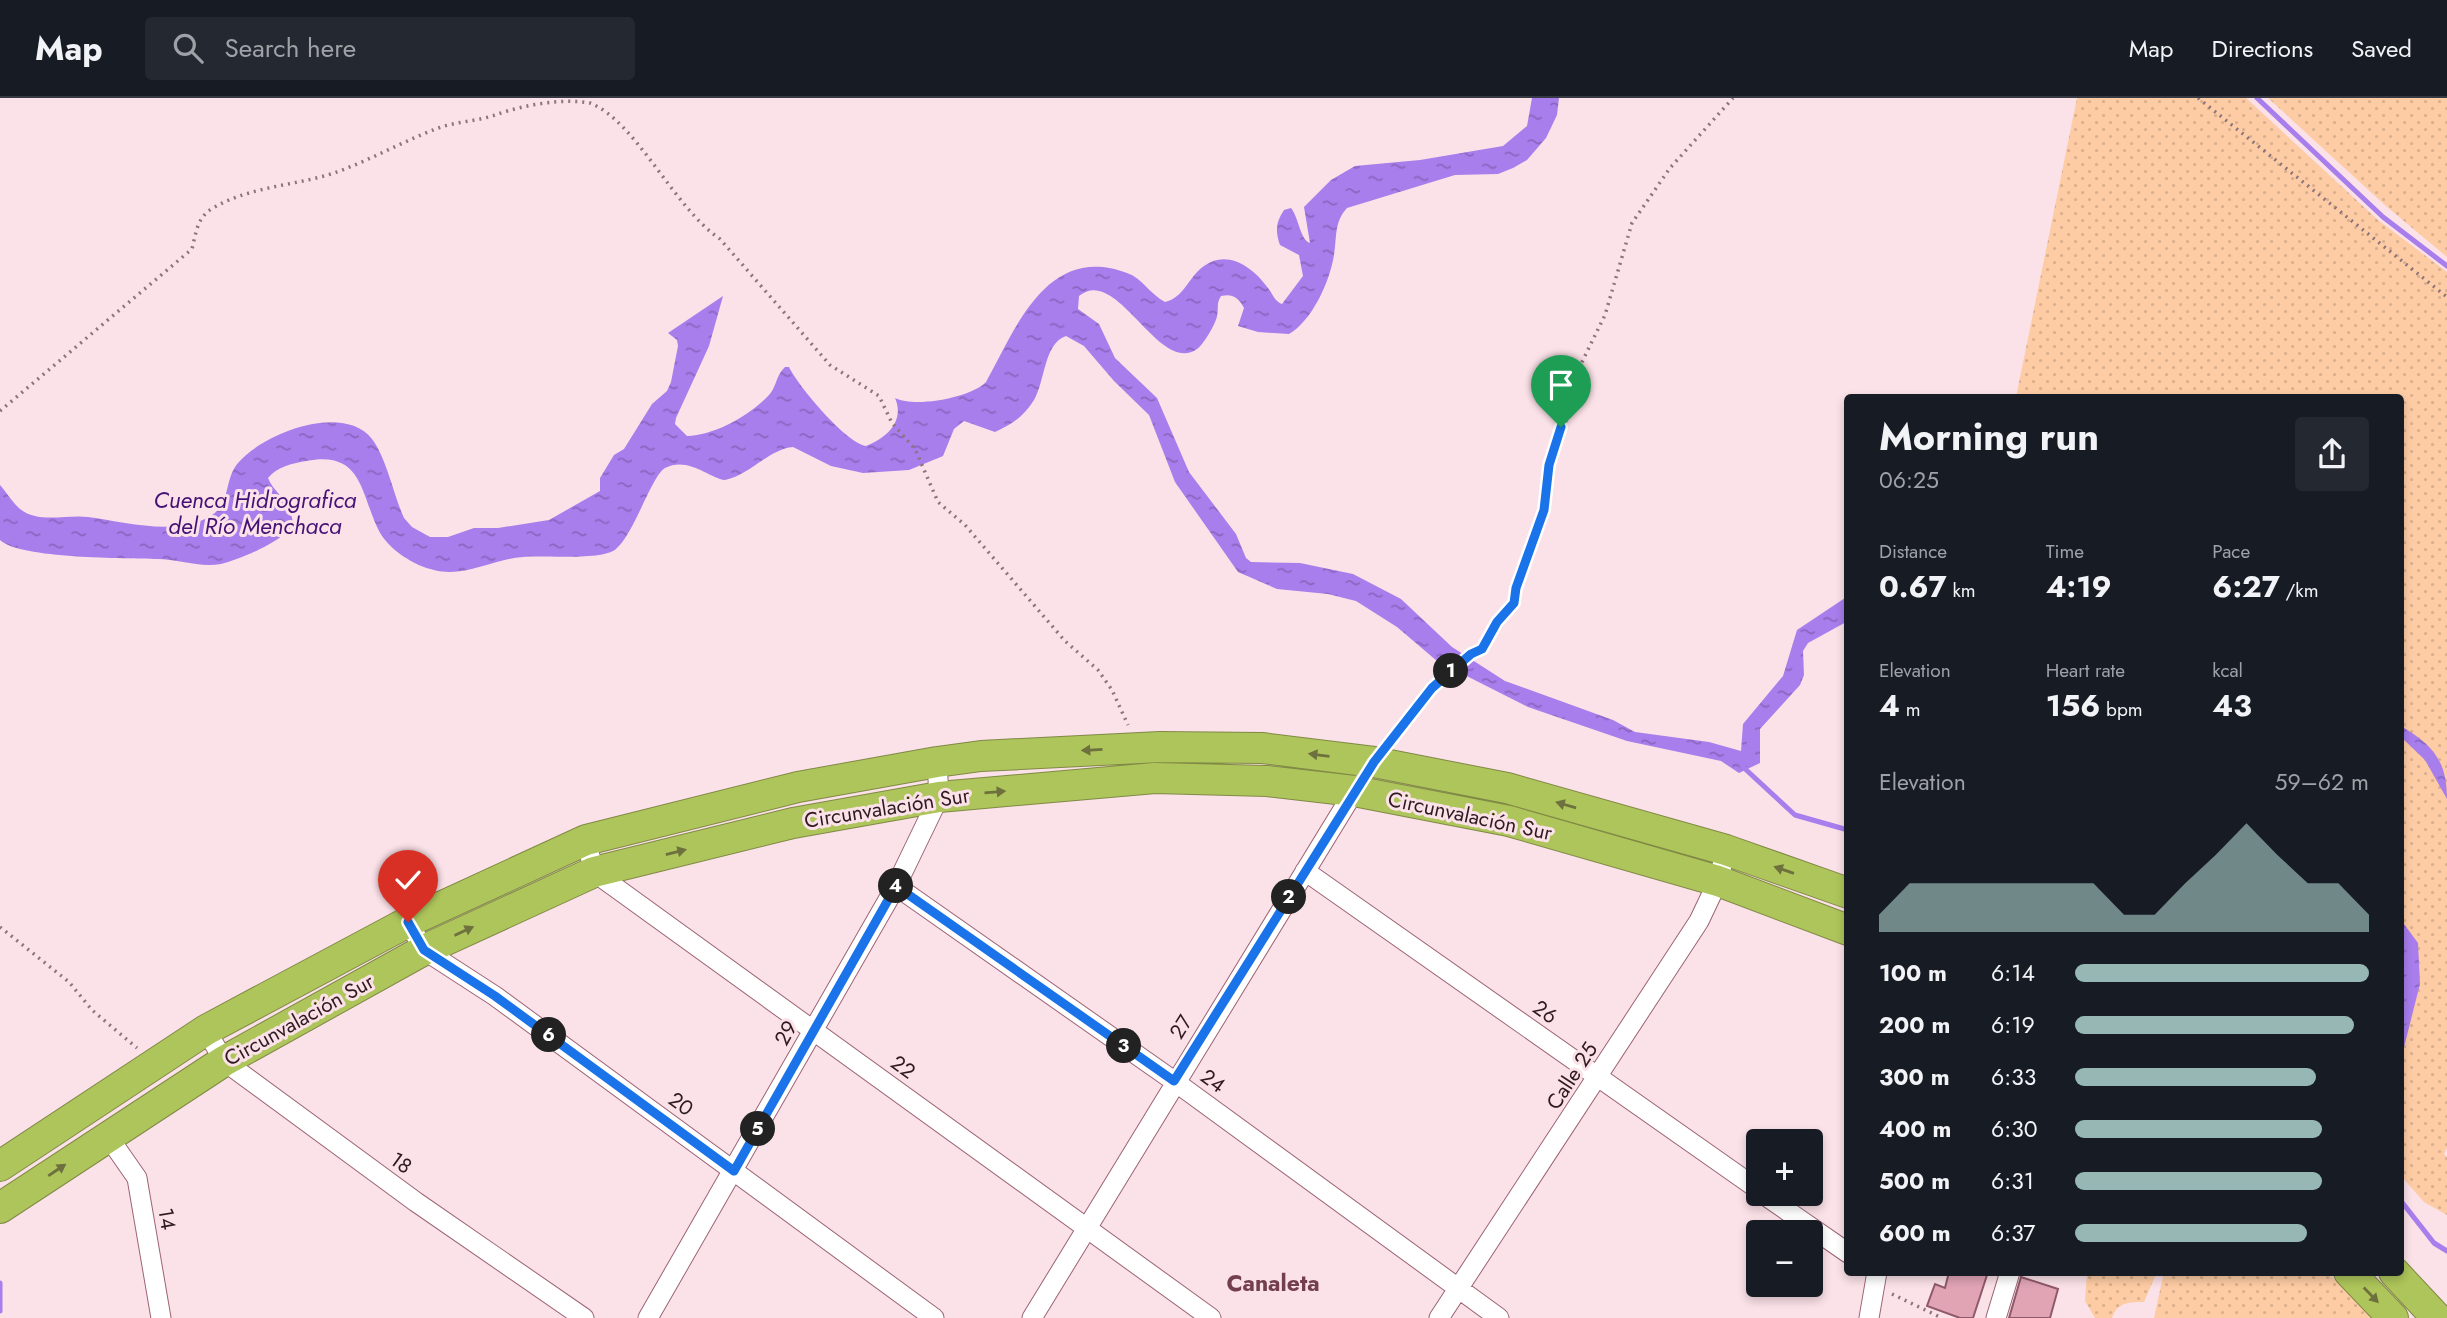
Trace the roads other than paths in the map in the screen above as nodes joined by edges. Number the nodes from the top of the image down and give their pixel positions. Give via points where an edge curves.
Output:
1 (937, 762) junction
2 (1374, 762) junction
3 (1353, 792) junction
4 (939, 797) junction
5 (586, 840) junction
6 (1726, 850) junction
7 (1305, 871) junction
8 (594, 872) junction
9 (1718, 881) junction
10 (896, 886) junction
11 (1844, 892) edge
12 (408, 922) junction
13 (1844, 928) edge
14 (424, 950) junction
15 (206, 1030) junction
16 (813, 1031) junction
17 (224, 1061) junction
18 (1598, 1077) junction
19 (1174, 1081) junction
20 (107, 1135) junction
21 (0, 1166) edge
22 (734, 1171) junction
23 (1746, 1181) edge
24 (1780, 1206) edge
25 (0, 1208) edge
26 (1086, 1228) junction
27 (1844, 1250) edge
28 (1876, 1276) edge
29 (2009, 1276) edge
30 (2353, 1276) edge
31 (2398, 1276) edge
32 (1459, 1288) junction
33 (161, 1318) edge
34 (584, 1318) edge
35 (648, 1318) edge
36 (934, 1318) edge
37 (1032, 1318) edge
38 (1211, 1318) edge
39 (1439, 1318) edge
40 (1499, 1318) edge
41 (1869, 1318) edge
42 (1996, 1318) edge
43 (2393, 1318) edge
44 (2437, 1318) edge

2 -> 1 highway, Circunvalación Sur via 1262,748 1160,747
1 - 4 street, 29
1 - 5 highway, Circunvalación Sur via 798,787
2 - 3 street, 27
6 -> 2 highway, Circunvalación Sur via 1507,788
4 -> 3 highway, Circunvalación Sur via 1155,778 1267,780
3 - 7 street, 27
3 - 9 highway, Circunvalación Sur via 1509,821
8 -> 4 highway, Circunvalación Sur via 793,823
4 - 10 street, 29
5 - 8 street
5 - 12 highway, Circunvalación Sur
6 - 9 street, Calle 25
11 -> 6 highway, Circunvalación Sur
7 - 18 street, 26
7 - 19 street, 27
14 -> 8 highway, Circunvalación Sur
8 - 16 street, 22
9 - 13 highway, Circunvalación Sur
9 - 18 street, Calle 25 via 1699,921
10 - 16 street, 29
10 - 19 street, 24
12 - 14 street, 20
12 - 15 highway, Circunvalación Sur
14 - 17 highway, Circunvalación Sur
14 - 22 street, 20 via 495,996
15 - 17 street, 18
15 - 21 highway, Circunvalación Sur
16 - 22 street, 29
16 - 26 street, 22
17 - 20 highway, Circunvalación Sur
17 - 34 street, 18
18 - 23 street, 26
18 - 32 street, Calle 25
19 - 26 street, 27
19 - 32 street, 24
25 -> 20 highway, Circunvalación Sur
20 - 33 street, 14 via 137,1178
22 - 35 street, 29
22 - 36 street, 20
24 - 27 street
26 - 37 street, 27
26 - 38 street, 22
28 - 41 street
29 - 42 street
30 -> 43 highway
31 - 44 highway
32 - 39 street, Calle 25
32 - 40 street, 24

